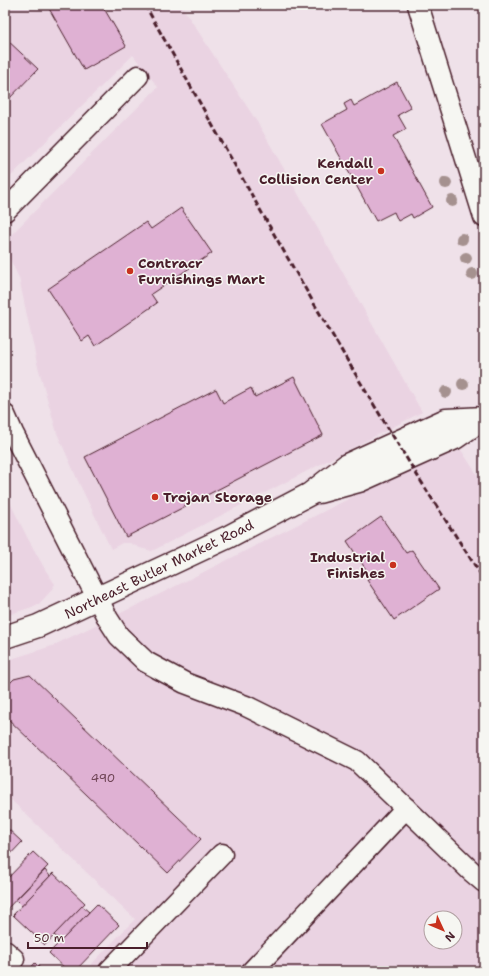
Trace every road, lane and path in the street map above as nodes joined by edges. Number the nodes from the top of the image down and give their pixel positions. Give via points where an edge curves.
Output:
1 (418, 5) edge
2 (138, 76) dead end
3 (5, 211) edge
4 (484, 217) edge
5 (5, 415) edge
6 (484, 418) edge
7 (98, 598) junction
8 (5, 637) edge
9 (406, 808) junction
10 (222, 854) dead end
11 (484, 882) edge
12 (5, 951) edge
13 (5, 968) edge
14 (109, 971) edge
15 (252, 971) edge

1 - 4 street
2 - 3 street
5 - 7 street
6 - 7 main road, Northeast Butler Market Road via 455,438 359,481 310,494 228,537
7 - 8 main road, Northeast Butler Market Road via 38,626
7 - 9 street via 119,636 146,662 185,683 246,706 357,761
9 - 11 street
9 - 15 street
10 - 14 street
12 - 13 street via 14,959

